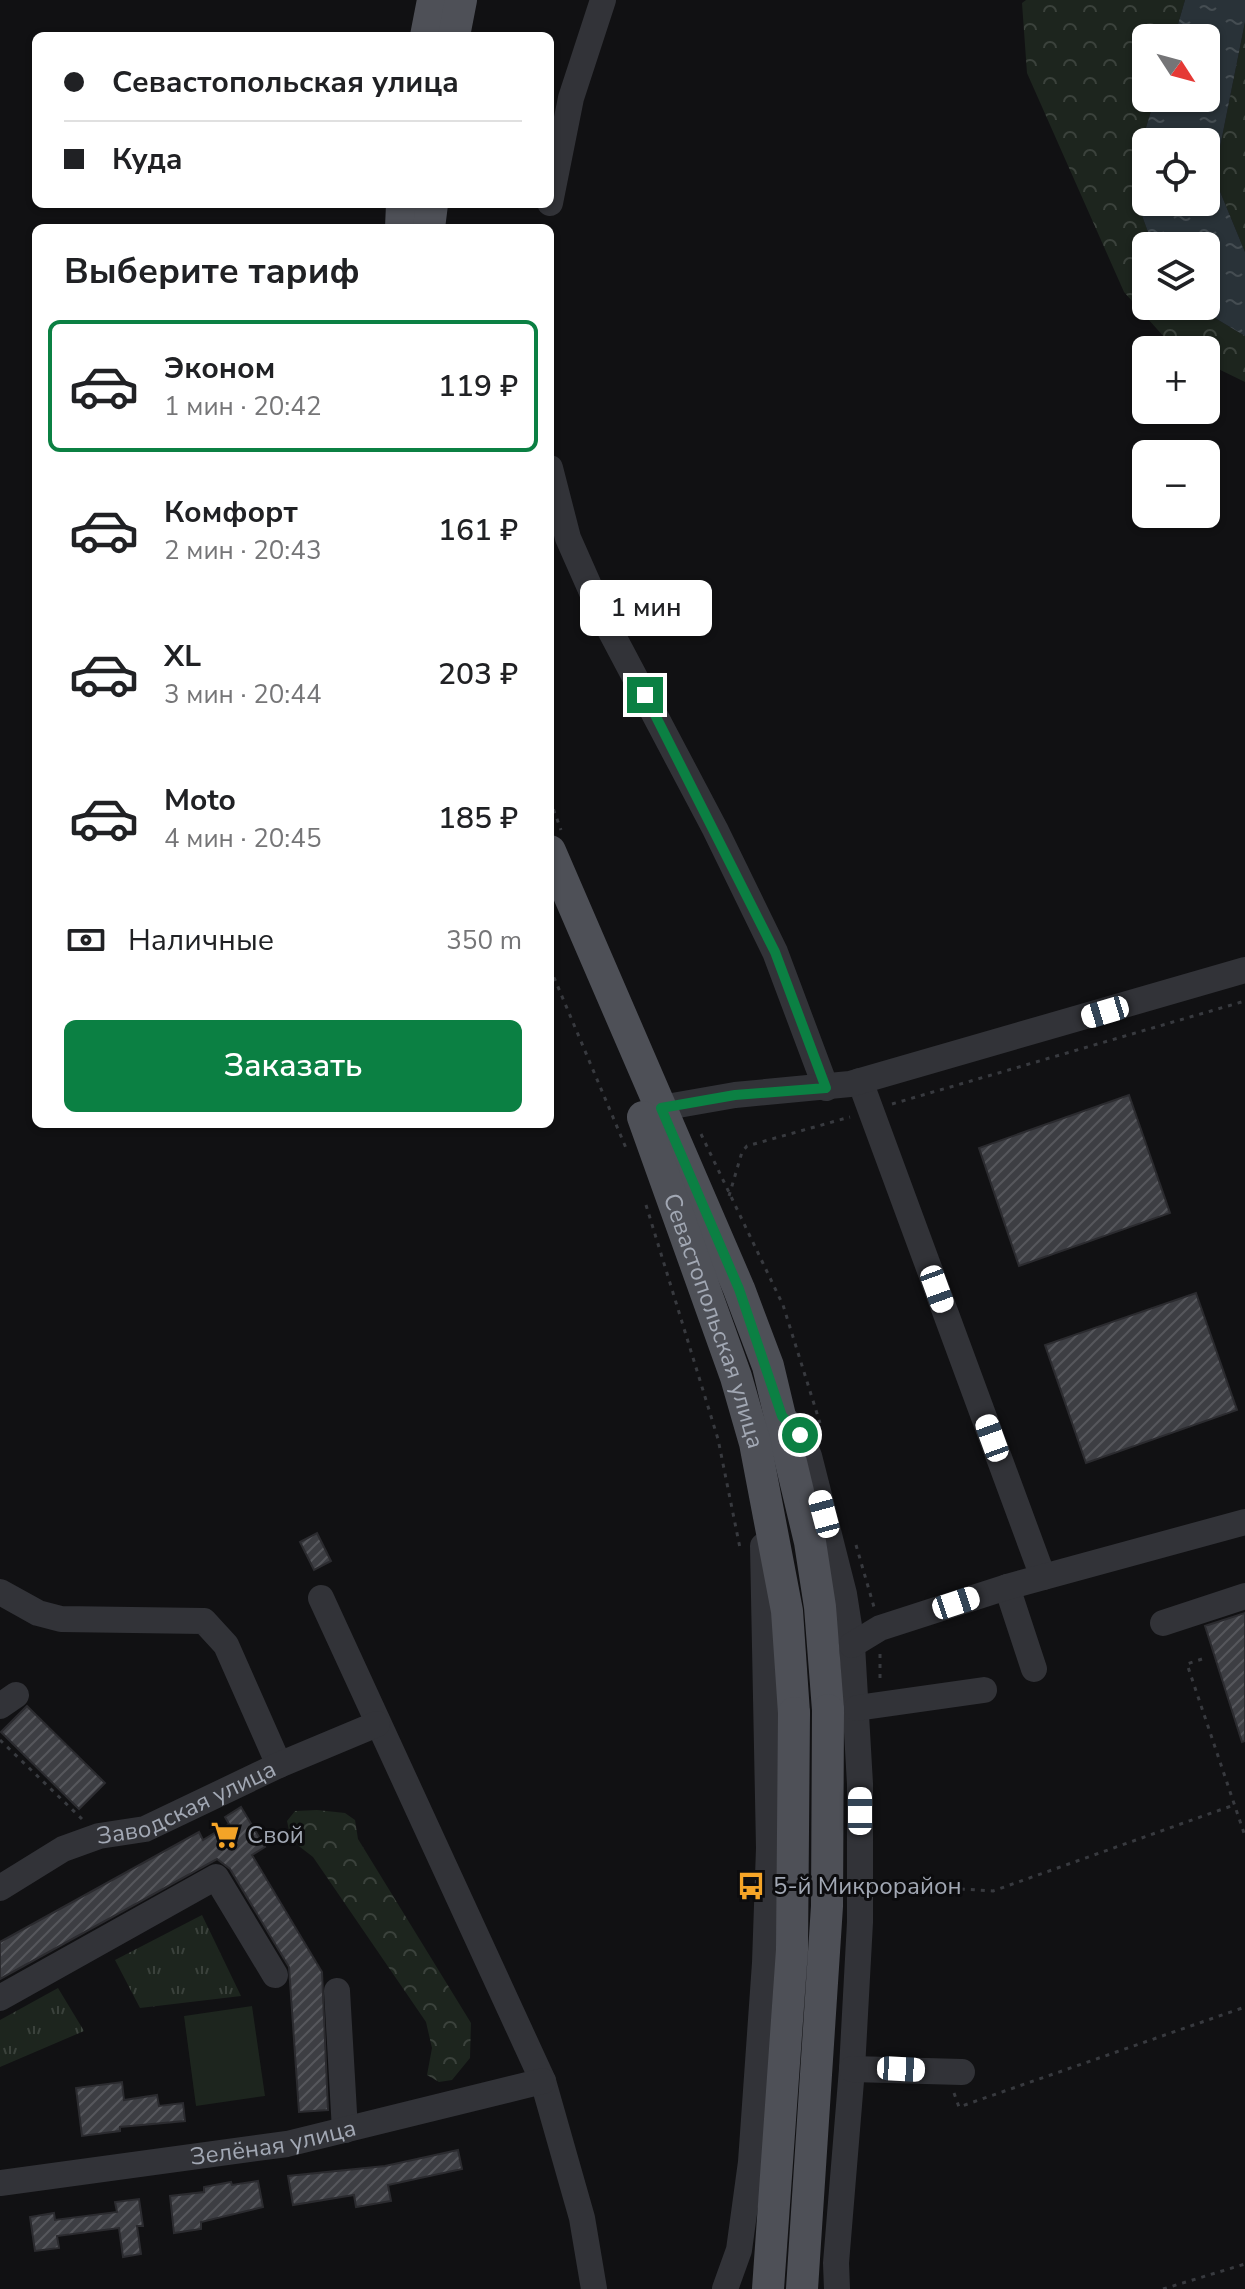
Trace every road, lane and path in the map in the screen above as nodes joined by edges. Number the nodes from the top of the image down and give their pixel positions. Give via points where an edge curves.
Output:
1 (433, 0) edge
2 (461, 0) edge
3 (603, 0) edge
4 (427, 32) edge
5 (455, 32) edge
6 (554, 184) edge
7 (554, 484) edge
8 (554, 860) edge
9 (554, 910) edge
10 (1245, 970) edge
11 (554, 977) edge
12 (1245, 1001) edge
13 (860, 1081) junction
14 (826, 1088) junction
15 (661, 1108) junction
16 (870, 1111) junction
17 (628, 1153) dead end
18 (644, 1197) dead end
19 (729, 1197) dead end
20 (782, 1416) junction
21 (751, 1428) junction
22 (1245, 1522) edge
23 (740, 1549) dead end
24 (1043, 1577) junction
25 (1007, 1587) junction
26 (0, 1592) edge
27 (1245, 1596) edge
28 (321, 1598) dead end
29 (1163, 1623) dead end
30 (852, 1645) junction
31 (1202, 1659) dead end
32 (1034, 1669) dead end
33 (984, 1690) dead end
34 (842, 1709) junction
35 (377, 1724) junction
36 (0, 1740) edge
37 (279, 1765) junction
38 (1234, 1805) junction
39 (99, 1836) junction
40 (1245, 1836) edge
41 (880, 1884) dead end
42 (0, 1888) edge
43 (275, 1975) dead end
44 (337, 1991) dead end
45 (0, 1998) edge
46 (1245, 2007) edge
47 (852, 2069) junction
48 (956, 2078) joint
49 (543, 2081) junction
50 (345, 2130) junction
51 (0, 2183) edge
52 (1245, 2264) edge
53 (594, 2289) edge
54 (725, 2289) edge
55 (768, 2289) edge
56 (802, 2289) edge
57 (837, 2289) edge
58 (1163, 2289) edge

1 - 4 main road
2 - 5 main road
3 - 6 street via 571,98
7 - 14 street via 568,538 602,615 775,952
8 - 15 main road, Севастопольская улица
9 - 21 main road, Севастопольская улица via 643,1116
10 - 13 street
11 - 17 path
12 - 16 path
13 - 14 street
13 - 16 street
14 - 15 street via 735,1095
15 - 20 main road, Севастопольская улица via 739,1289
16 - 19 path via 747,1146
16 - 24 street
18 - 23 path via 718,1439
20 - 30 street via 800,1435 809,1456
20 - 34 main road, Севастопольская улица
21 - 54 street via 747,1466 764,1554 767,1901 751,2162 739,2250
21 - 55 main road, Севастопольская улица, bridge via 787,1611 794,1713 792,1950
22 - 24 street
24 - 25 street
25 - 30 street via 880,1628
25 - 32 street
26 - 37 street via 61,1619 204,1621 226,1645
27 - 29 street
28 - 35 street
30 - 34 street
31 - 38 path via 1187,1664
33 - 34 street
34 - 47 street via 860,1912
34 - 56 main road, Севастопольская улица, bridge
35 - 37 street, Заводская улица
35 - 49 street
36 - 39 path
37 - 39 street, Заводская улица via 145,1829
38 - 40 path
38 - 41 path via 993,1891
39 - 42 street, Заводская улица via 63,1849
43 - 45 street via 216,1877
44 - 50 street
46 - 48 path via 959,2107
47 - 48 street
47 - 57 street
49 - 50 street, Зелёная улица
49 - 53 street via 582,2218
50 - 51 street, Зелёная улица via 287,2144
52 - 58 path

